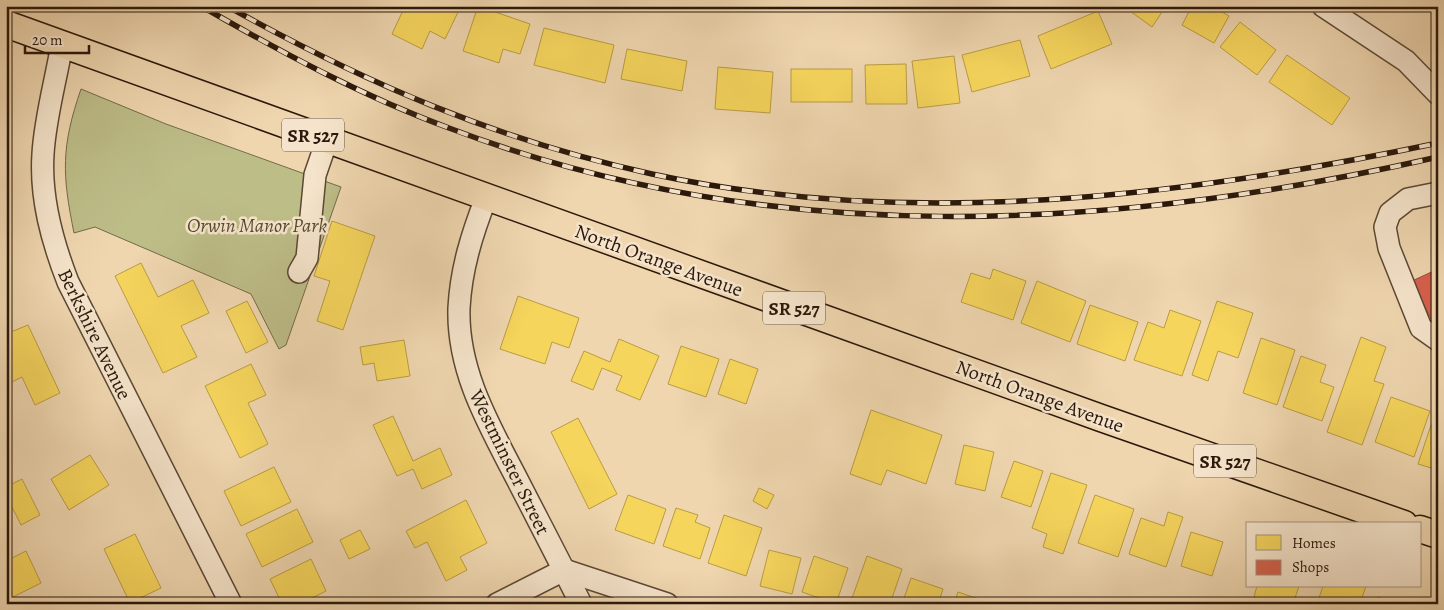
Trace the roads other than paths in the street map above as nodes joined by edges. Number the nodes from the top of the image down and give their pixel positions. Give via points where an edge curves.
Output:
1 (1323, 6) edge
2 (6, 24) edge
3 (62, 44) junction
4 (1438, 94) edge
5 (327, 140) junction
6 (1438, 194) edge
7 (486, 198) junction
8 (299, 272) dead end
9 (1438, 340) edge
10 (1398, 522) edge
11 (1422, 530) edge
12 (1438, 536) edge
13 (564, 570) junction
14 (231, 604) edge
15 (497, 604) edge
16 (581, 604) edge
17 (668, 604) edge

1 - 4 street via 1406,61
2 - 3 main road, SR 527
3 - 5 main road, North Orange Avenue / SR 527
3 - 14 street, Berkshire Avenue via 43,154 45,205 54,248 68,282
5 - 7 main road, North Orange Avenue / SR 527
5 - 8 street via 315,175 307,258
6 - 9 street via 1408,199 1390,212 1385,227 1389,248 1421,328
7 - 10 main road, North Orange Avenue / SR 527
7 - 13 street, Westminster Street via 464,265 459,310 464,361 478,405
11 - 12 main road
13 - 15 street
13 - 16 street, Westminster Street
13 - 17 street

